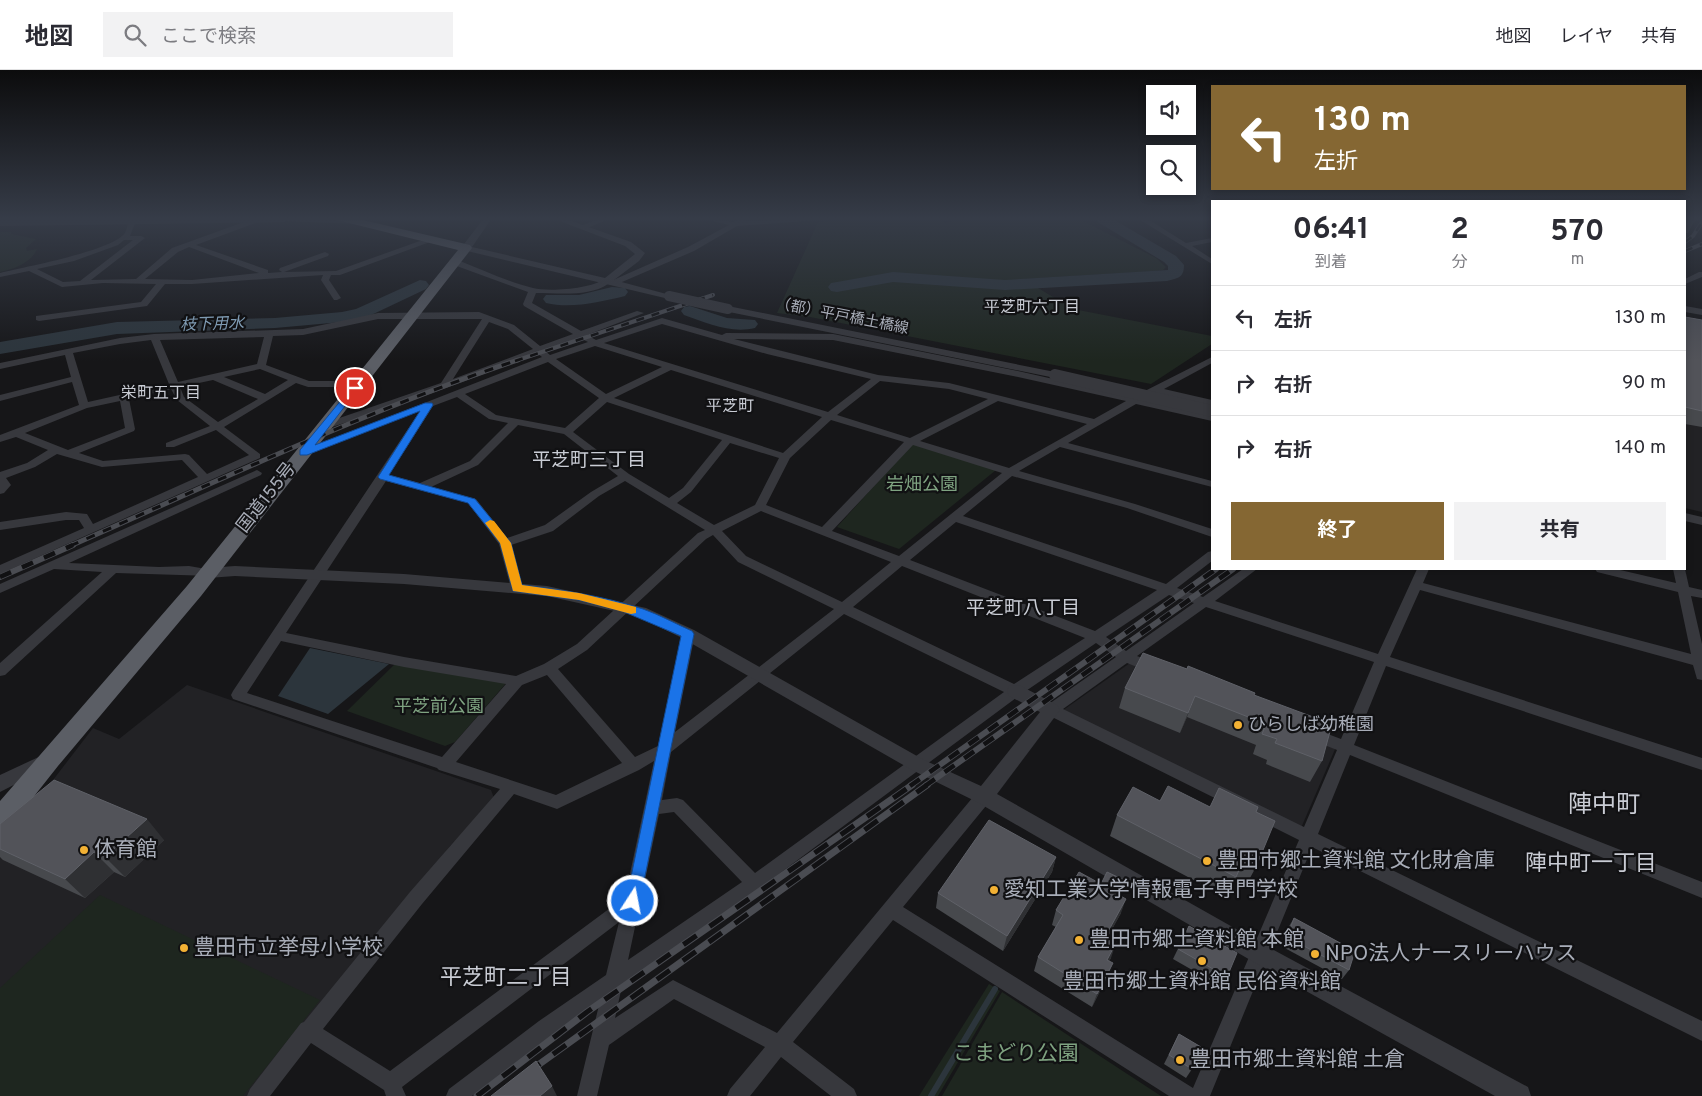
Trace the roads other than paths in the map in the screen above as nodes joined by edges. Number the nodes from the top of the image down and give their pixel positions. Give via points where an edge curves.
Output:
1 (43, 266) edge
2 (104, 266) edge
3 (156, 266) edge
4 (249, 266) edge
5 (294, 266) edge
6 (357, 266) edge
7 (454, 266) edge
8 (465, 266) edge
9 (541, 266) edge
10 (628, 266) edge
11 (649, 266) edge
12 (31, 269) junction
13 (327, 274) junction
14 (1702, 274) edge
15 (0, 275) edge
16 (271, 275) junction
17 (260, 276) junction
18 (83, 282) junction
19 (137, 282) junction
20 (162, 282) junction
21 (609, 282) junction
22 (1686, 282) edge
23 (533, 291) junction
24 (338, 298) dead end
25 (1686, 309) edge
26 (1702, 312) edge
27 (640, 313) dead end
28 (1686, 314) edge
29 (415, 315) junction
30 (1702, 317) edge
31 (39, 318) dead end
32 (487, 318) junction
33 (269, 334) junction
34 (578, 335) junction
35 (154, 337) junction
36 (718, 337) junction
37 (595, 343) junction
38 (538, 350) junction
39 (68, 352) junction
40 (549, 358) junction
41 (1211, 362) edge
42 (0, 366) edge
43 (261, 366) junction
44 (670, 368) junction
45 (215, 377) junction
46 (76, 378) junction
47 (878, 378) junction
48 (296, 379) junction
49 (446, 383) junction
50 (359, 384) junction
51 (175, 385) junction
52 (1156, 390) junction
53 (458, 393) junction
54 (0, 398) edge
55 (124, 398) junction
56 (265, 398) junction
57 (606, 398) junction
58 (997, 398) junction
59 (1135, 400) junction
60 (1211, 403) edge
61 (429, 405) junction
62 (84, 406) junction
63 (1211, 411) edge
64 (828, 416) junction
65 (1211, 418) edge
66 (515, 422) junction
67 (1096, 423) junction
68 (218, 424) junction
69 (326, 426) junction
70 (567, 432) junction
71 (16, 433) junction
72 (0, 439) edge
73 (727, 440) junction
74 (911, 441) junction
75 (1060, 444) junction
76 (170, 445) dead end
77 (56, 450) junction
78 (304, 452) junction
79 (68, 454) junction
80 (785, 457) junction
81 (1010, 472) junction
82 (257, 473) dead end
83 (0, 476) edge
84 (625, 476) junction
85 (383, 477) junction
86 (206, 479) junction
87 (1211, 484) edge
88 (421, 487) junction
89 (0, 491) edge
90 (669, 503) junction
91 (760, 507) junction
92 (1686, 517) edge
93 (956, 518) junction
94 (1702, 521) edge
95 (0, 526) edge
96 (91, 529) junction
97 (714, 530) junction
98 (824, 532) junction
99 (1211, 534) edge
100 (505, 543) junction
101 (1211, 556) edge
102 (901, 561) junction
103 (53, 566) junction
104 (3, 568) edge
105 (113, 569) junction
106 (1250, 570) edge
107 (1423, 570) edge
108 (1605, 570) edge
109 (1679, 570) edge
110 (208, 573) junction
111 (316, 576) junction
112 (1416, 585) junction
113 (517, 588) junction
114 (1168, 588) junction
115 (0, 589) edge
116 (1684, 590) junction
117 (1702, 594) edge
118 (1204, 602) junction
119 (624, 607) junction
120 (844, 608) junction
121 (688, 634) junction
122 (277, 636) junction
123 (1097, 637) junction
124 (1125, 657) junction
125 (1382, 660) junction
126 (1700, 662) edge
127 (549, 668) junction
128 (0, 671) edge
129 (1162, 672) edge
130 (761, 675) junction
131 (1702, 675) edge
132 (517, 682) junction
133 (1015, 691) junction
134 (1051, 710) junction
135 (1301, 729) edge
136 (1347, 748) junction
137 (663, 750) junction
138 (49, 759) junction
139 (1702, 764) edge
140 (918, 765) junction
141 (444, 766) junction
142 (634, 766) junction
143 (0, 784) edge
144 (511, 787) junction
145 (984, 796) junction
146 (651, 808) junction
147 (0, 820) edge
148 (1310, 837) junction
149 (754, 883) junction
150 (1702, 890) edge
151 (633, 901) junction
152 (890, 908) junction
153 (1260, 954) junction
154 (614, 981) junction
155 (308, 1030) junction
156 (1702, 1031) edge
157 (601, 1039) junction
158 (781, 1045) junction
159 (393, 1090) edge
160 (256, 1096) edge
161 (456, 1096) edge
162 (588, 1096) edge
163 (737, 1096) edge
164 (847, 1096) edge
165 (1187, 1096) edge
166 (1200, 1096) edge
167 (1519, 1096) edge

1 - 12 street
2 - 18 street
3 - 19 street
4 - 17 street via 265,272
5 - 16 street
6 - 13 street
7 - 29 highway, 国道155号
8 - 23 street
9 - 21 street, （都）平戸橋土橋線
10 - 21 street
11 - 21 street
12 - 15 street
12 - 18 street via 58,285
13 - 16 street
13 - 24 street via 325,280
14 - 22 street
16 - 17 street
17 - 20 street
18 - 19 street
19 - 20 street
20 - 31 street via 144,304
21 - 23 street via 584,290
21 - 63 street, （都）平戸橋土橋線, bridge
23 - 34 street via 527,304
25 - 26 street
27 - 34 street
28 - 30 street
29 - 32 street via 462,314
29 - 33 street via 378,316 303,332
29 - 50 highway, 国道155号
32 - 38 street via 511,327
32 - 49 street
33 - 35 street
33 - 43 street
34 - 37 street
34 - 38 street
35 - 39 street via 120,340
35 - 51 street
36 - 37 street via 662,322
36 - 47 street
36 - 59 street via 832,336
37 - 40 street
37 - 44 street
38 - 40 street
38 - 49 street
39 - 42 street
39 - 46 street
40 - 53 street
40 - 57 street
41 - 52 street
43 - 45 street
43 - 48 street
44 - 57 street
44 - 64 street
45 - 51 street
45 - 56 street
46 - 54 street
46 - 62 street
47 - 58 street via 949,386
47 - 64 street
48 - 50 street via 308,384
48 - 56 street
49 - 69 street via 354,419
50 - 69 highway, 国道155号
51 - 55 street
51 - 68 street via 180,398
52 - 59 street
52 - 60 street
53 - 61 street
53 - 66 street via 493,417
55 - 62 street
55 - 79 street via 130,429
56 - 68 street via 228,422
57 - 70 street
57 - 73 street
58 - 67 street
58 - 74 street
59 - 65 street
59 - 67 street
61 - 78 street
61 - 85 street
62 - 71 street
64 - 74 street
64 - 80 street
66 - 70 street
66 - 88 street via 474,463
67 - 75 street
68 - 76 street
68 - 86 street via 256,456
69 - 78 highway, 国道155号
70 - 84 street
71 - 72 street
71 - 77 street
73 - 80 street
73 - 90 street via 687,490
74 - 81 street
74 - 98 street
75 - 81 street
75 - 87 street
77 - 79 street
77 - 83 street via 32,465
78 - 110 highway, 国道155号
79 - 86 street via 102,464 185,457
80 - 91 street
81 - 93 street
81 - 99 street via 1131,506
82 - 103 street
83 - 89 street via 5,485
84 - 90 street
84 - 100 street via 549,528
85 - 88 street
85 - 111 street
86 - 96 street
88 - 100 street via 472,501
90 - 97 street
91 - 97 street
91 - 98 street
92 - 94 street
93 - 102 street
93 - 114 street
95 - 96 street via 66,516 83,517
96 - 104 street
97 - 119 street via 702,536
97 - 120 street via 742,559
98 - 102 street
100 - 113 street
101 - 114 street
102 - 120 street
102 - 123 street
103 - 104 street
103 - 105 street
103 - 115 street
105 - 110 street
105 - 128 street
106 - 118 street
107 - 112 street
108 - 116 street
109 - 116 street
110 - 111 street via 234,571
110 - 138 highway, 国道155号
111 - 113 street
111 - 122 street
112 - 125 street
112 - 126 street
113 - 119 street via 579,596
114 - 118 street
114 - 123 street
116 - 117 street
116 - 126 street
118 - 124 street
118 - 125 street
119 - 121 street
119 - 127 street via 582,647
120 - 130 street
120 - 133 street
121 - 130 street
121 - 137 street
122 - 132 street
122 - 141 street via 238,695
123 - 124 street
123 - 133 street
124 - 129 street
124 - 134 street
125 - 136 street
125 - 139 street
126 - 131 street
127 - 132 street
127 - 142 street
130 - 137 street
130 - 140 street
132 - 141 street
133 - 134 street
133 - 140 street
134 - 145 street
134 - 148 street
135 - 136 street
136 - 148 street
136 - 150 street
137 - 142 street
137 - 146 street
138 - 143 street
138 - 147 highway, 国道155号
140 - 145 street
140 - 149 street
141 - 144 street
142 - 144 street via 557,802
144 - 155 street
145 - 152 street
145 - 153 street
146 - 149 street via 678,805
146 - 151 street
148 - 153 street
148 - 156 street
149 - 154 street
151 - 154 street
151 - 159 street
152 - 158 street
152 - 165 street
153 - 166 street
153 - 167 street
154 - 157 street
154 - 161 street
155 - 159 street
155 - 160 street
157 - 158 street via 674,989
157 - 162 street
158 - 163 street
158 - 164 street

